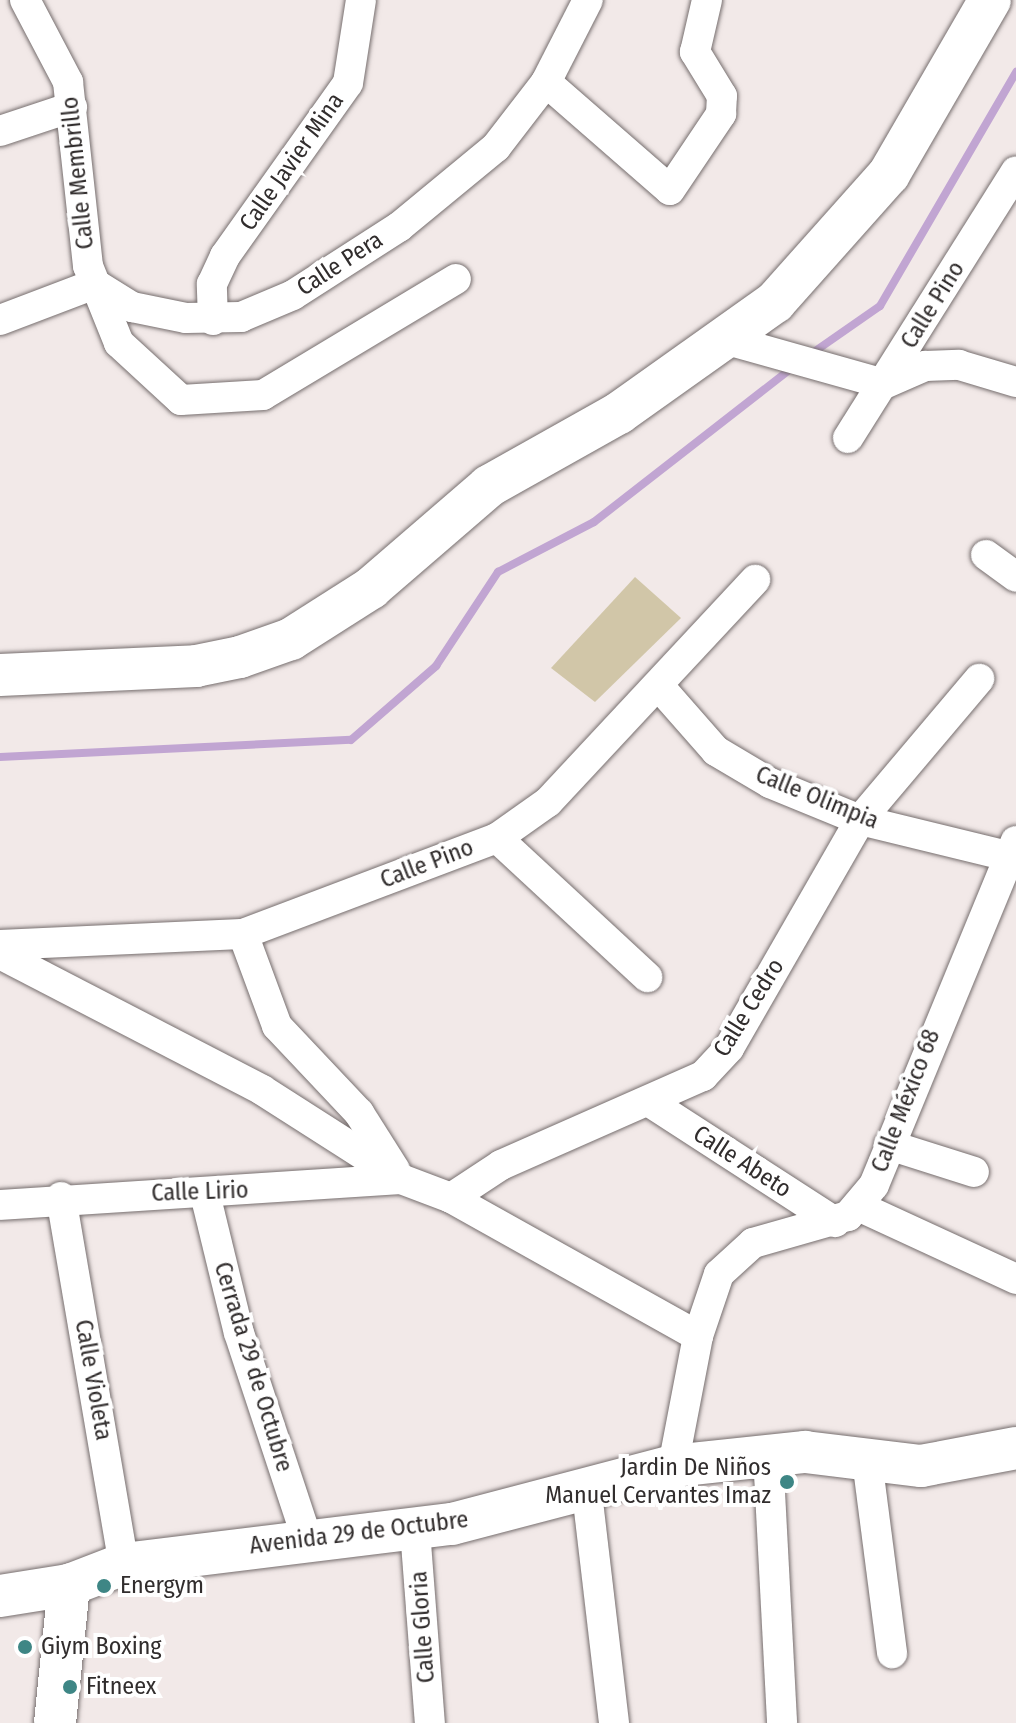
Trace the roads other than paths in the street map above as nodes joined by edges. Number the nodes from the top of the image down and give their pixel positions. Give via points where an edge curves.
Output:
1 (25, 0) edge
2 (361, 0) edge
3 (588, 0) edge
4 (707, 0) edge
5 (990, 0) edge
6 (546, 82) junction
7 (72, 107) junction
8 (0, 131) edge
9 (1016, 171) edge
10 (456, 279) dead end
11 (95, 284) junction
12 (0, 320) edge
13 (213, 320) junction
14 (724, 339) junction
15 (876, 381) junction
16 (1016, 382) edge
17 (848, 438) dead end
18 (986, 555) dead end
19 (1016, 577) edge
20 (755, 580) dead end
21 (0, 675) edge
22 (979, 679) dead end
23 (658, 685) junction
24 (860, 820) junction
25 (497, 838) junction
26 (1010, 864) edge
27 (243, 934) junction
28 (0, 945) edge
29 (0, 954) edge
30 (647, 977) dead end
31 (648, 1101) junction
32 (889, 1145) junction
33 (974, 1172) dead end
34 (401, 1179) junction
35 (205, 1194) junction
36 (61, 1197) junction
37 (451, 1198) junction
38 (0, 1205) edge
39 (846, 1214) junction
40 (1016, 1279) edge
41 (698, 1336) junction
42 (1016, 1448) edge
43 (768, 1454) junction
44 (867, 1460) junction
45 (673, 1466) junction
46 (587, 1493) junction
47 (415, 1530) junction
48 (307, 1539) junction
49 (124, 1564) junction
50 (69, 1585) junction
51 (0, 1596) edge
52 (892, 1653) dead end
53 (55, 1723) edge
54 (430, 1723) edge
55 (614, 1723) edge
56 (782, 1723) edge

1 - 7 street, Calle Membrillo via 55,47
2 - 13 street, Calle Javier Mina via 348,83 225,256 212,284
3 - 6 street, Calle Pera
4 - 6 street via 695,52 722,96 721,114 670,190
5 - 14 street via 857,218 775,302
6 - 13 street, Calle Pera via 496,147 399,227 293,295
7 - 8 street
7 - 11 street, Calle Membrillo via 83,240
9 - 15 street, Calle Pino
10 - 11 street, Calle Membrillo via 263,395 232,401 181,400 156,383 119,343
11 - 12 street
11 - 13 street, Calle Pera via 156,315
14 - 15 street via 778,349
14 - 21 street via 619,413 529,458 371,588 291,639 196,666
15 - 16 street via 925,366 959,365
15 - 17 street, Calle Pino
18 - 19 street
20 - 23 street, Calle Pino
22 - 24 street, Calle Cedro
23 - 24 street, Calle Olimpia via 716,751 770,783
23 - 25 street, Calle Pino via 548,802
24 - 26 street, Calle Olimpia
24 - 31 street, Calle Cedro via 729,1048 703,1076
25 - 27 street, Calle Pino
25 - 30 street
26 - 32 street, Calle México 68
27 - 28 street, Calle Pino
27 - 34 street via 277,1026 359,1113
29 - 34 street via 262,1090
31 - 37 street, Calle Cedro via 501,1165
31 - 39 street, Calle Abeto
32 - 33 street
32 - 39 street, Calle México 68
34 - 35 street, Calle Lirio
34 - 37 street
35 - 36 street, Calle Lirio
35 - 48 street, Cerrada 29 de Octubre via 239,1333
36 - 38 street, Calle Lirio
36 - 49 street, Calle Violeta
37 - 41 street
39 - 40 street, Calle Abeto
39 - 41 street via 780,1233 732,1255 708,1298
41 - 45 street
42 - 44 street, Avenida 29 de Octubre via 921,1466
43 - 44 street, Avenida 29 de Octubre
43 - 45 street, Avenida 29 de Octubre
43 - 56 street
44 - 52 street
45 - 46 street, Avenida 29 de Octubre
46 - 47 street, Avenida 29 de Octubre
46 - 55 street
47 - 48 street, Avenida 29 de Octubre
47 - 54 street, Calle Gloria
48 - 49 street, Avenida 29 de Octubre
49 - 50 street, Avenida 29 de Octubre
50 - 51 street, Avenida 29 de Octubre
50 - 53 street

